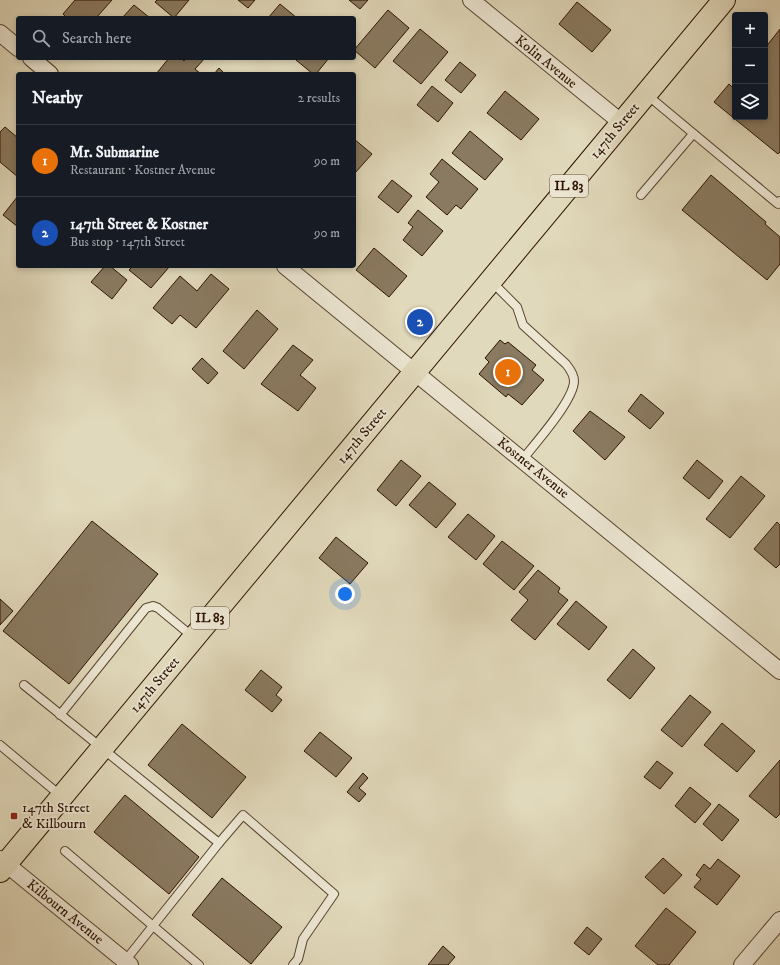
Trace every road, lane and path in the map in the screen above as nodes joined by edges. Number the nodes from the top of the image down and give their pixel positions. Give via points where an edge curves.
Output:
1 (471, 0) edge
2 (724, 0) edge
3 (0, 33) edge
4 (16, 46) edge
5 (33, 60) edge
6 (48, 72) edge
7 (646, 94) junction
8 (622, 123) junction
9 (693, 134) junction
10 (642, 195) dead end
11 (780, 202) edge
12 (287, 268) edge
13 (491, 280) junction
14 (415, 372) junction
15 (522, 460) junction
16 (194, 638) junction
17 (780, 671) edge
18 (24, 685) dead end
19 (60, 715) junction
20 (0, 746) edge
21 (101, 749) junction
22 (62, 797) junction
23 (219, 843) junction
24 (65, 851) dead end
25 (2, 865) edge
26 (780, 920) edge
27 (152, 926) junction
28 (127, 963) edge
29 (199, 965) edge
30 (293, 965) edge
31 (742, 965) edge

1 - 8 street, Kolin Avenue
2 - 7 main road, 147th Street / IL 83
3 - 4 street
5 - 6 street
7 - 8 main road, 147th Street / IL 83
7 - 9 lane
8 - 13 main road, 147th Street / IL 83
9 - 10 lane
9 - 11 lane via 778,204
12 - 14 street, Kostner Avenue
13 - 14 main road, 147th Street / IL 83
13 - 15 lane via 517,307 523,325 566,364 572,372 574,382 557,416
14 - 15 street, Kostner Avenue
14 - 16 main road, 147th Street / IL 83
15 - 17 street, Kostner Avenue
16 - 19 lane via 158,608 146,608
16 - 21 main road, 147th Street / IL 83
18 - 19 lane
19 - 21 lane
20 - 22 lane
21 - 22 main road, 147th Street / IL 83
21 - 23 lane
22 - 25 main road, 147th Street / IL 83
23 - 27 lane
23 - 30 lane via 243,815 334,894 303,939 298,959
24 - 27 lane
25 - 28 street, Kilbourn Avenue
26 - 31 street
27 - 28 lane
27 - 29 lane

